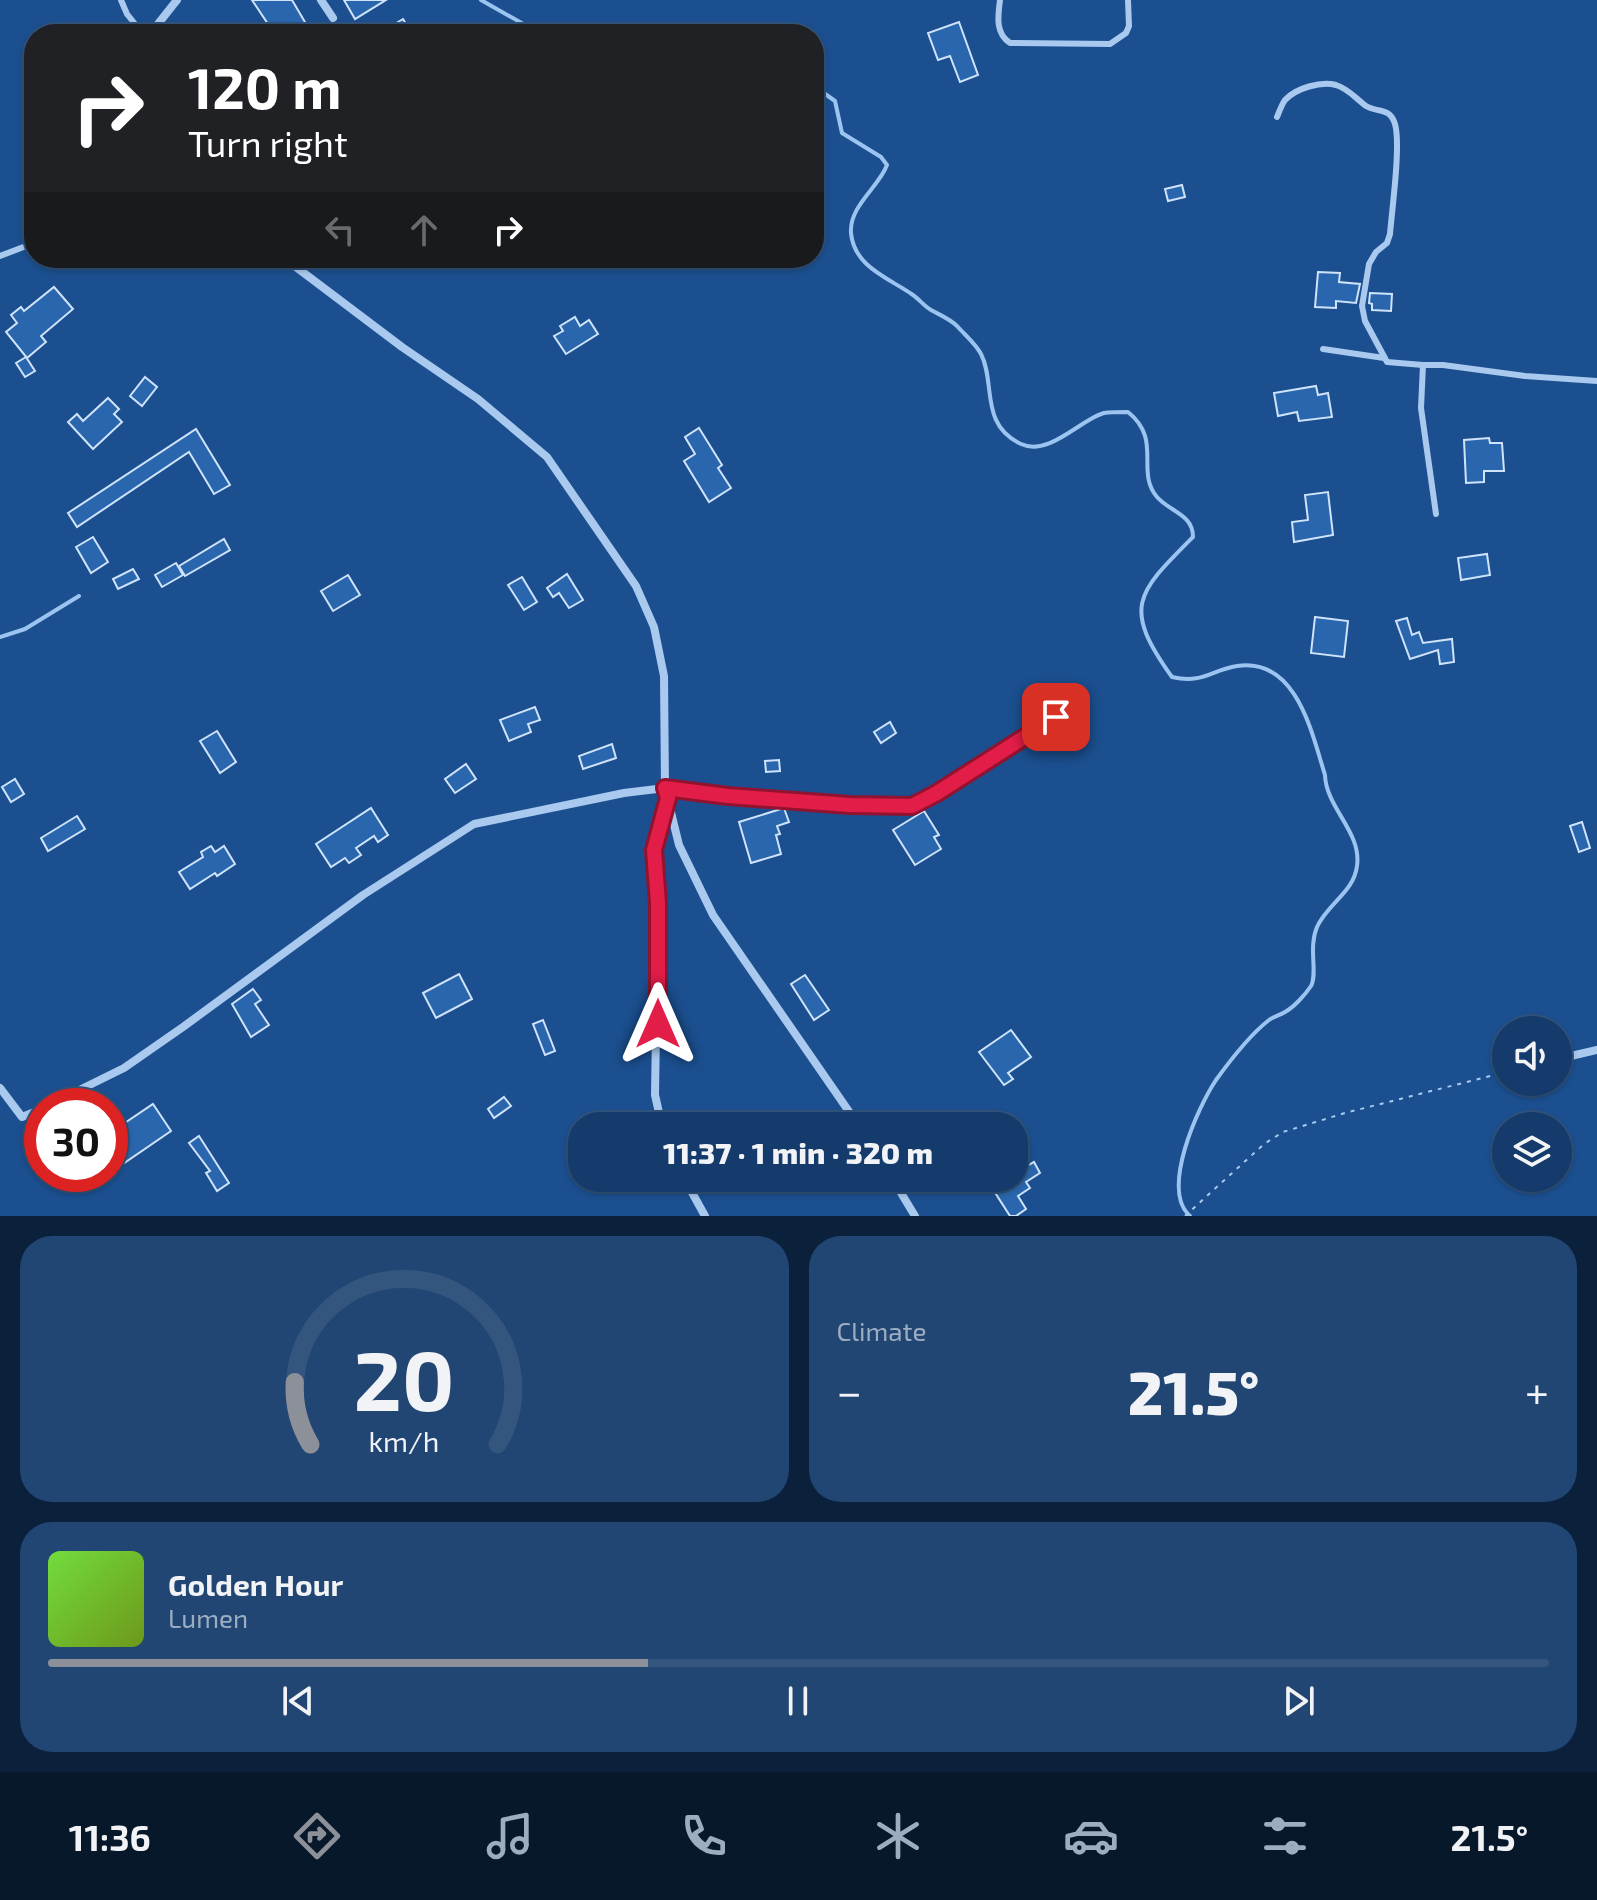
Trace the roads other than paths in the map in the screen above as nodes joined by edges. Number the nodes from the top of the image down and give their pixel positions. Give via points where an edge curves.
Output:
1 (121, 0) edge
2 (177, 0) edge
3 (321, 0) edge
4 (1000, 0) edge
5 (1128, 0) edge
6 (333, 18) dead end
7 (135, 24) edge
8 (158, 24) edge
9 (1277, 117) dead end
10 (24, 247) edge
11 (0, 256) edge
12 (297, 268) edge
13 (1323, 349) dead end
14 (1384, 358) junction
15 (1423, 365) junction
16 (1597, 381) edge
17 (1436, 514) dead end
18 (1056, 717) dead end
19 (665, 788) junction
20 (668, 798) junction
21 (1597, 1050) edge
22 (1572, 1056) edge
23 (0, 1088) edge
24 (83, 1088) edge
25 (659, 1112) edge
26 (849, 1112) edge
27 (24, 1116) edge
28 (692, 1192) edge
29 (900, 1192) edge
30 (705, 1216) edge
31 (915, 1216) edge

1 - 7 lane
2 - 8 street
3 - 6 street
4 - 5 lane via 999,30 1010,43 1110,44 1129,26
9 - 14 lane via 1285,100 1319,84 1337,85 1371,108 1382,109 1395,123 1390,234 1369,264 1362,306
10 - 11 lane
12 - 19 street via 478,399 547,457 636,586 654,627 664,676
13 - 14 lane
14 - 15 lane
15 - 16 lane
15 - 17 lane via 1421,408
18 - 19 street via 912,806
19 - 20 street
19 - 24 street via 474,824 363,895 124,1068
20 - 25 street via 654,850
20 - 26 street via 679,845 713,915
21 - 22 street
23 - 27 street
28 - 30 street
29 - 31 street

